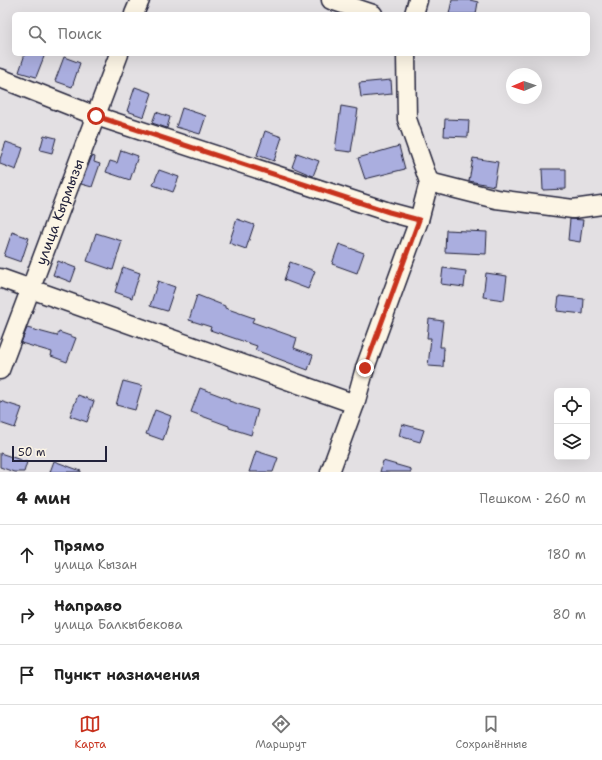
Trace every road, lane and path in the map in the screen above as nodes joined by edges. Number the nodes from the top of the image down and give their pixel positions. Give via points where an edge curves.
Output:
1 (140, 0) edge
2 (331, 0) edge
3 (418, 0) edge
4 (135, 12) edge
5 (367, 12) edge
6 (415, 12) edge
7 (118, 56) edge
8 (406, 56) edge
9 (0, 78) edge
10 (96, 116) junction
11 (429, 182) junction
12 (602, 205) edge
13 (419, 220) junction
14 (0, 278) edge
15 (30, 290) junction
16 (0, 370) edge
17 (355, 404) junction
18 (330, 472) edge

1 - 4 street
2 - 5 street
3 - 6 street
7 - 10 street, улица Кырмызы
8 - 11 street via 407,119
9 - 10 street
10 - 13 street
10 - 15 street, улица Кырмызы
11 - 12 street via 496,199 573,210
11 - 13 street
13 - 17 street via 365,368
14 - 15 street
15 - 16 street, улица Кырмызы
15 - 17 street
17 - 18 street

